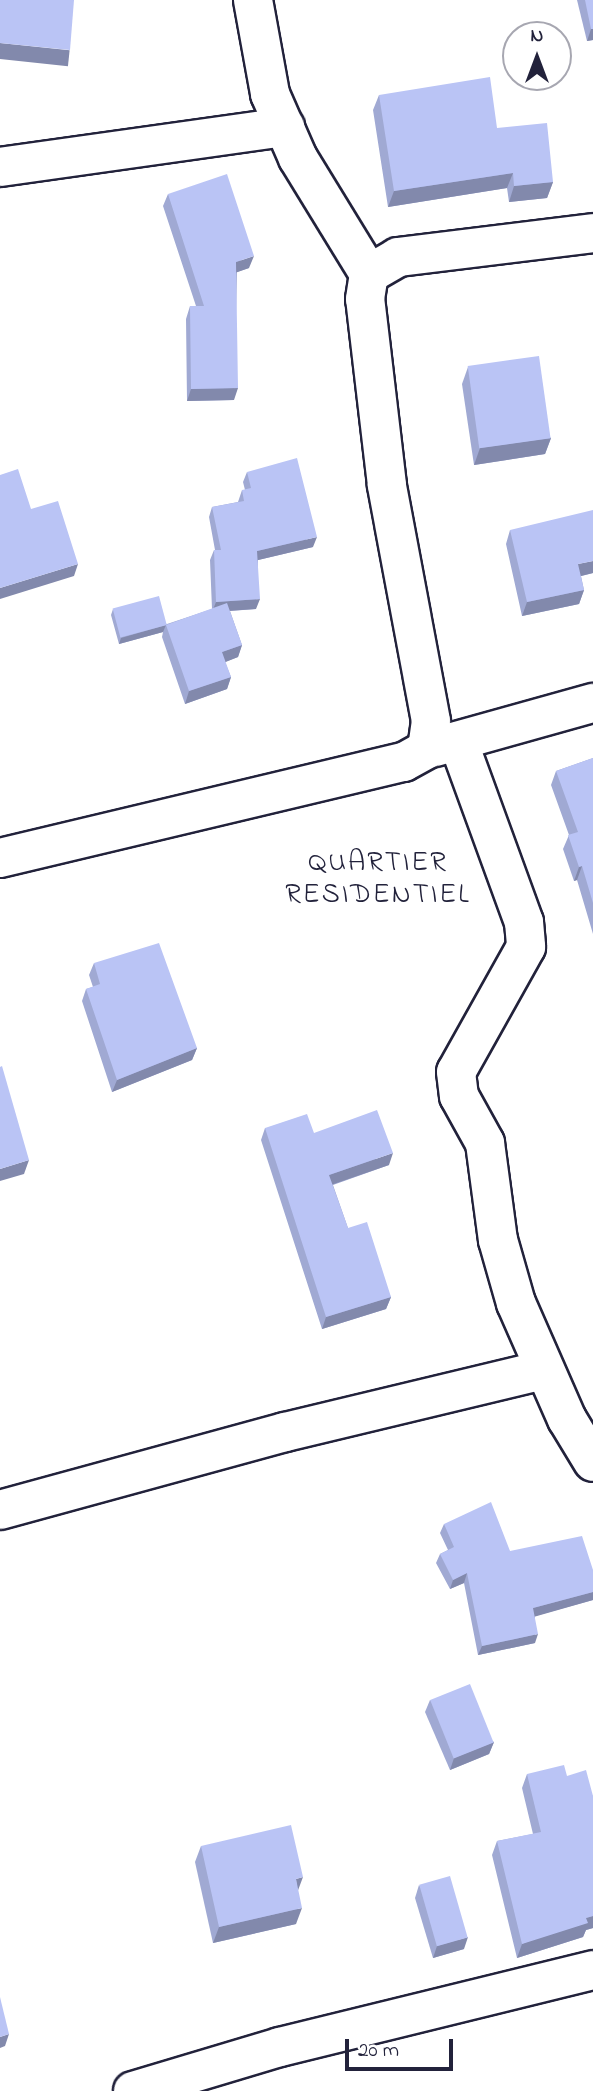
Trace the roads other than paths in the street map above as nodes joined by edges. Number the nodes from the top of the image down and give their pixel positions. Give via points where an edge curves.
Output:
1 (253, 0) edge
2 (285, 127) junction
3 (0, 167) edge
4 (593, 233) edge
5 (369, 274) junction
6 (593, 703) edge
7 (442, 745) junction
8 (0, 858) edge
9 (544, 1370) junction
10 (593, 1462) edge
11 (0, 1510) edge
12 (593, 1970) edge
13 (133, 2091) edge

1 - 2 street via 270,94
2 - 3 street
2 - 5 street via 298,158
4 - 5 street via 398,257
5 - 7 street via 365,299 387,485 431,721
6 - 7 street
7 - 8 street via 404,762
7 - 9 street via 524,922 526,947 456,1072 459,1096 485,1143 498,1240 516,1303
9 - 10 street
9 - 11 street via 285,1432
12 - 13 street via 280,2047

